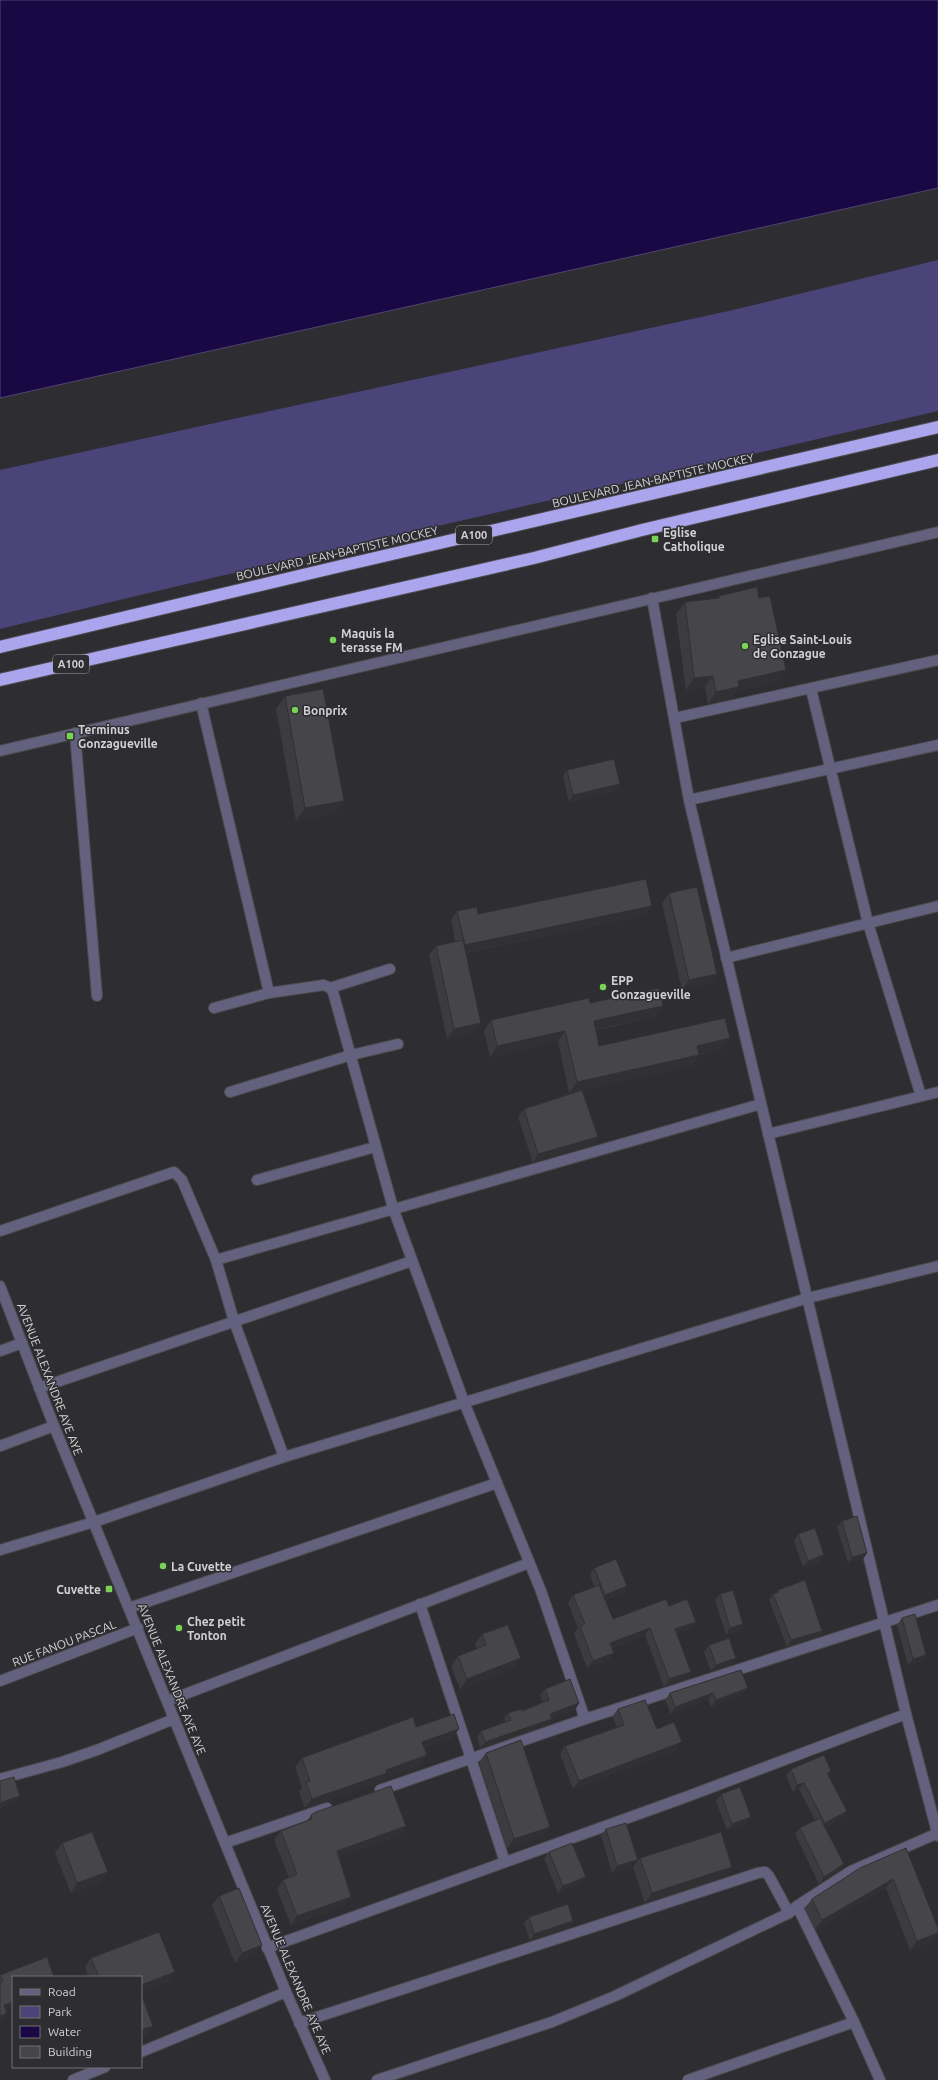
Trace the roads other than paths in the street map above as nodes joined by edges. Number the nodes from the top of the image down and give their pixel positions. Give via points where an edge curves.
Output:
1 (938, 427) edge
2 (938, 460) edge
3 (938, 532) edge
4 (652, 598) junction
5 (0, 647) edge
6 (938, 660) edge
7 (0, 680) edge
8 (811, 689) junction
9 (201, 703) junction
10 (675, 718) junction
11 (75, 733) junction
12 (938, 745) edge
13 (0, 751) edge
14 (829, 769) junction
15 (689, 800) junction
16 (938, 906) edge
17 (868, 923) junction
18 (726, 958) junction
19 (390, 969) dead end
20 (330, 988) junction
21 (269, 993) junction
22 (97, 996) dead end
23 (214, 1008) dead end
24 (398, 1044) dead end
25 (351, 1056) junction
26 (230, 1092) dead end
27 (938, 1092) edge
28 (921, 1096) junction
29 (761, 1104) junction
30 (768, 1134) junction
31 (375, 1147) junction
32 (257, 1180) dead end
33 (393, 1208) junction
34 (0, 1231) edge
35 (216, 1260) junction
36 (412, 1261) junction
37 (938, 1266) edge
38 (0, 1286) edge
39 (808, 1298) junction
40 (234, 1321) junction
41 (22, 1344) junction
42 (0, 1351) edge
43 (39, 1388) junction
44 (464, 1402) junction
45 (54, 1426) junction
46 (0, 1446) edge
47 (284, 1457) junction
48 (497, 1483) junction
49 (94, 1522) junction
50 (0, 1550) edge
51 (529, 1563) junction
52 (420, 1604) junction
53 (938, 1605) edge
54 (129, 1608) junction
55 (885, 1622) junction
56 (138, 1628) junction
57 (0, 1681) edge
58 (167, 1701) junction
59 (906, 1714) junction
60 (174, 1719) junction
61 (585, 1719) junction
62 (472, 1759) junction
63 (0, 1778) edge
64 (369, 1794) edge
65 (340, 1804) edge
66 (938, 1834) edge
67 (225, 1843) junction
68 (505, 1862) junction
69 (793, 1910) junction
70 (268, 1948) junction
71 (286, 1992) junction
72 (854, 2022) junction
73 (299, 2023) junction
74 (142, 2052) edge
75 (103, 2068) edge
76 (73, 2080) edge
77 (325, 2080) edge
78 (377, 2080) edge
79 (688, 2080) edge
80 (880, 2080) edge

1 - 5 highway, BOULEVARD JEAN-BAPTISTE MOCKEY / A100
2 - 7 highway, A100 via 510,564
3 - 4 street
4 - 9 street
4 - 10 street
6 - 8 street
8 - 10 street
8 - 14 street
9 - 11 street
9 - 21 street
10 - 15 street
11 - 13 street
11 - 22 street
12 - 14 street
14 - 15 street
14 - 17 street
15 - 18 street
16 - 17 street
17 - 18 street
17 - 28 street
18 - 29 street
19 - 20 street
20 - 21 street via 324,985
20 - 25 street
21 - 23 street
24 - 25 street
25 - 26 street
25 - 31 street
27 - 28 street
28 - 30 street
29 - 30 street
29 - 33 street
30 - 39 street
31 - 32 street
31 - 33 street
33 - 35 street
33 - 36 street
34 - 35 street via 174,1172 182,1180
35 - 40 street
36 - 40 street
36 - 44 street
37 - 39 street
38 - 41 street, AVENUE ALEXANDRE AYE AYE
39 - 44 street
39 - 55 street
40 - 43 street
40 - 47 street
41 - 42 street
41 - 43 street, AVENUE ALEXANDRE AYE AYE
43 - 45 street, AVENUE ALEXANDRE AYE AYE
44 - 47 street
44 - 48 street
45 - 46 street
45 - 49 street, AVENUE ALEXANDRE AYE AYE
47 - 49 street
48 - 51 street
48 - 54 street
49 - 50 street
49 - 54 street, AVENUE ALEXANDRE AYE AYE
51 - 52 street
51 - 61 street
52 - 58 street
52 - 62 street
53 - 55 street
54 - 56 street, AVENUE ALEXANDRE AYE AYE
55 - 59 street
55 - 61 street
56 - 57 street, RUE FANOU PASCAL
56 - 58 street, AVENUE ALEXANDRE AYE AYE
58 - 60 street, AVENUE ALEXANDRE AYE AYE
59 - 66 street
59 - 68 street
60 - 63 street via 62,1762
60 - 67 street, AVENUE ALEXANDRE AYE AYE
61 - 62 street
62 - 64 street
62 - 68 street
65 - 67 street
66 - 69 street via 851,1871
67 - 70 street, AVENUE ALEXANDRE AYE AYE
68 - 70 street
69 - 72 street
69 - 73 street via 769,1876 765,1872 758,1873
69 - 78 street via 615,1996 552,2022
70 - 71 street, AVENUE ALEXANDRE AYE AYE
71 - 73 street, AVENUE ALEXANDRE AYE AYE
71 - 74 street
72 - 79 street
72 - 80 street
73 - 77 street, AVENUE ALEXANDRE AYE AYE
75 - 76 street

